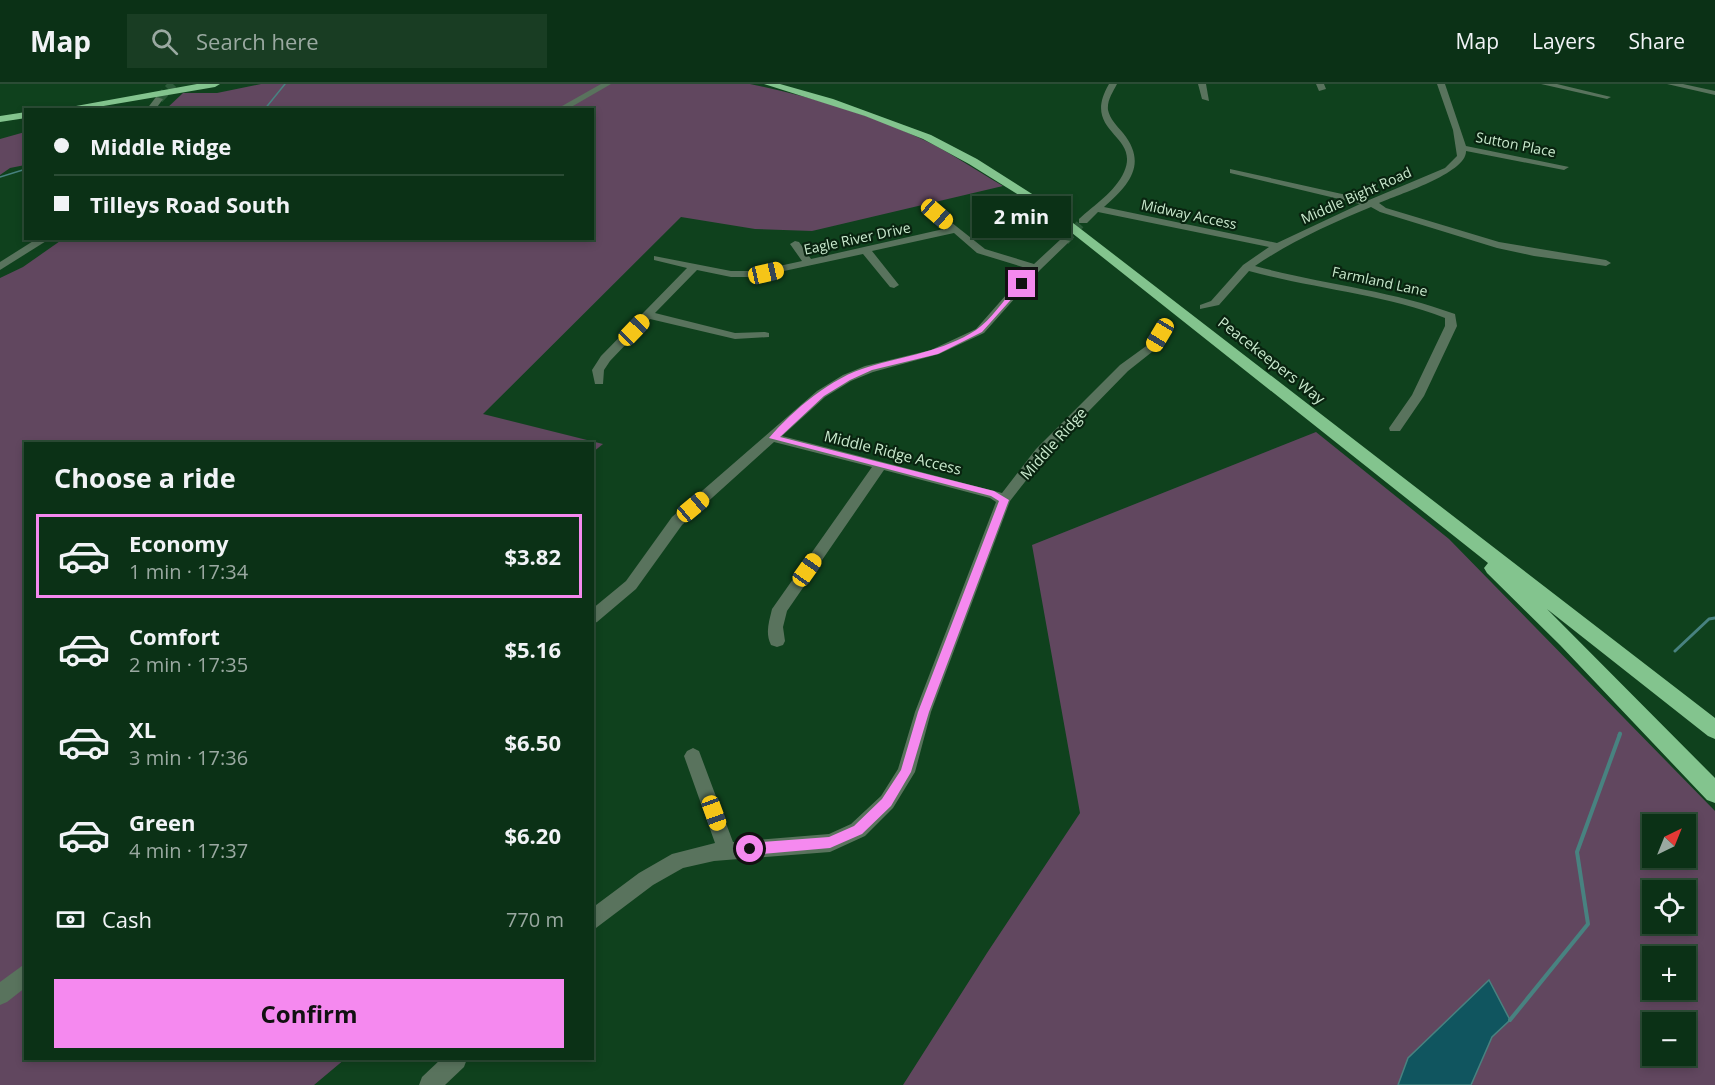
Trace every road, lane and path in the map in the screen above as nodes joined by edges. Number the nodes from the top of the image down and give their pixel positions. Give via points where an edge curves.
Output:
1 (214, 84) edge
2 (607, 84) edge
3 (769, 84) edge
4 (1113, 84) edge
5 (1202, 84) edge
6 (1441, 84) edge
7 (1545, 84) edge
8 (1671, 84) edge
9 (1715, 93) edge
10 (1607, 97) dead end
11 (159, 99) tunnel mouth
12 (1206, 99) dead end
13 (71, 108) edge
14 (152, 108) edge
15 (563, 108) edge
16 (24, 115) edge
17 (0, 119) edge
18 (1463, 148) junction
19 (1564, 167) dead end
20 (1233, 171) dead end
21 (1373, 204) junction
22 (1095, 208) junction
23 (937, 214) dead end
24 (1083, 221) tunnel mouth
25 (955, 230) junction
26 (43, 240) edge
27 (1065, 241) tunnel mouth
28 (795, 244) dead end
29 (1278, 246) junction
30 (866, 251) junction
31 (658, 258) dead end
32 (809, 263) junction
33 (1606, 263) dead end
34 (695, 266) junction
35 (0, 267) edge
36 (1247, 267) junction
37 (1036, 268) junction
38 (894, 285) dead end
39 (1204, 307) dead end
40 (648, 315) junction
41 (765, 335) dead end
42 (1160, 335) dead end
43 (599, 381) dead end
44 (1395, 428) dead end
45 (774, 438) junction
46 (880, 465) junction
47 (1004, 500) junction
48 (1427, 504) junction
49 (1562, 609) junction
50 (594, 616) edge
51 (777, 641) dead end
52 (1715, 714) edge
53 (1715, 730) edge
54 (693, 756) dead end
55 (1715, 793) edge
56 (727, 851) junction
57 (594, 919) edge
58 (24, 975) edge
59 (0, 995) edge
60 (455, 1060) edge
61 (430, 1085) edge

1 - 13 highway
2 - 15 street
3 - 48 highway, Peacekeepers Way via 831,101 919,134 1047,208
4 - 22 street via 1104,95 1103,111 1131,152 1131,164 1122,183
5 - 12 street
6 - 18 street
7 - 10 street
8 - 9 street
11 - 14 street
16 - 17 highway
18 - 19 street, Sutton Place
18 - 21 street, Middle Bight Road via 1462,157 1448,170
20 - 21 street
21 - 29 street, Middle Bight Road
21 - 33 street via 1497,244
22 - 24 street
22 - 29 street, Midway Access
23 - 25 street
25 - 30 street, Eagle River Drive
25 - 37 street via 981,251
26 - 35 street
27 - 37 street
28 - 32 street
29 - 36 street, Middle Bight Road
30 - 32 street, Eagle River Drive
30 - 38 street
31 - 34 street, Eagle River Drive
32 - 34 street, Eagle River Drive via 746,275
34 - 40 street
36 - 39 street, Middle Bight Road via 1215,303
36 - 44 street, Farmland Lane via 1419,304 1451,316 1451,326 1418,396
37 - 45 street via 980,331 935,352 847,378 821,394
40 - 41 street via 735,336
40 - 43 street via 602,362
42 - 47 street, Middle Ridge via 1154,346 1124,368 1041,452
45 - 46 street, Middle Ridge Access
45 - 50 street via 677,521 631,585
46 - 47 street, Middle Ridge Access via 994,494
46 - 51 street via 780,609 775,627
47 - 56 street, Middle Ridge via 923,712 906,772 886,802 858,830 830,843
48 - 49 highway, Peacekeepers Way
48 - 55 highway via 1567,640
49 - 52 highway
49 - 53 highway, Peacekeepers Way
54 - 56 street
56 - 57 street, Middle Ridge via 670,864
58 - 59 street
60 - 61 street

